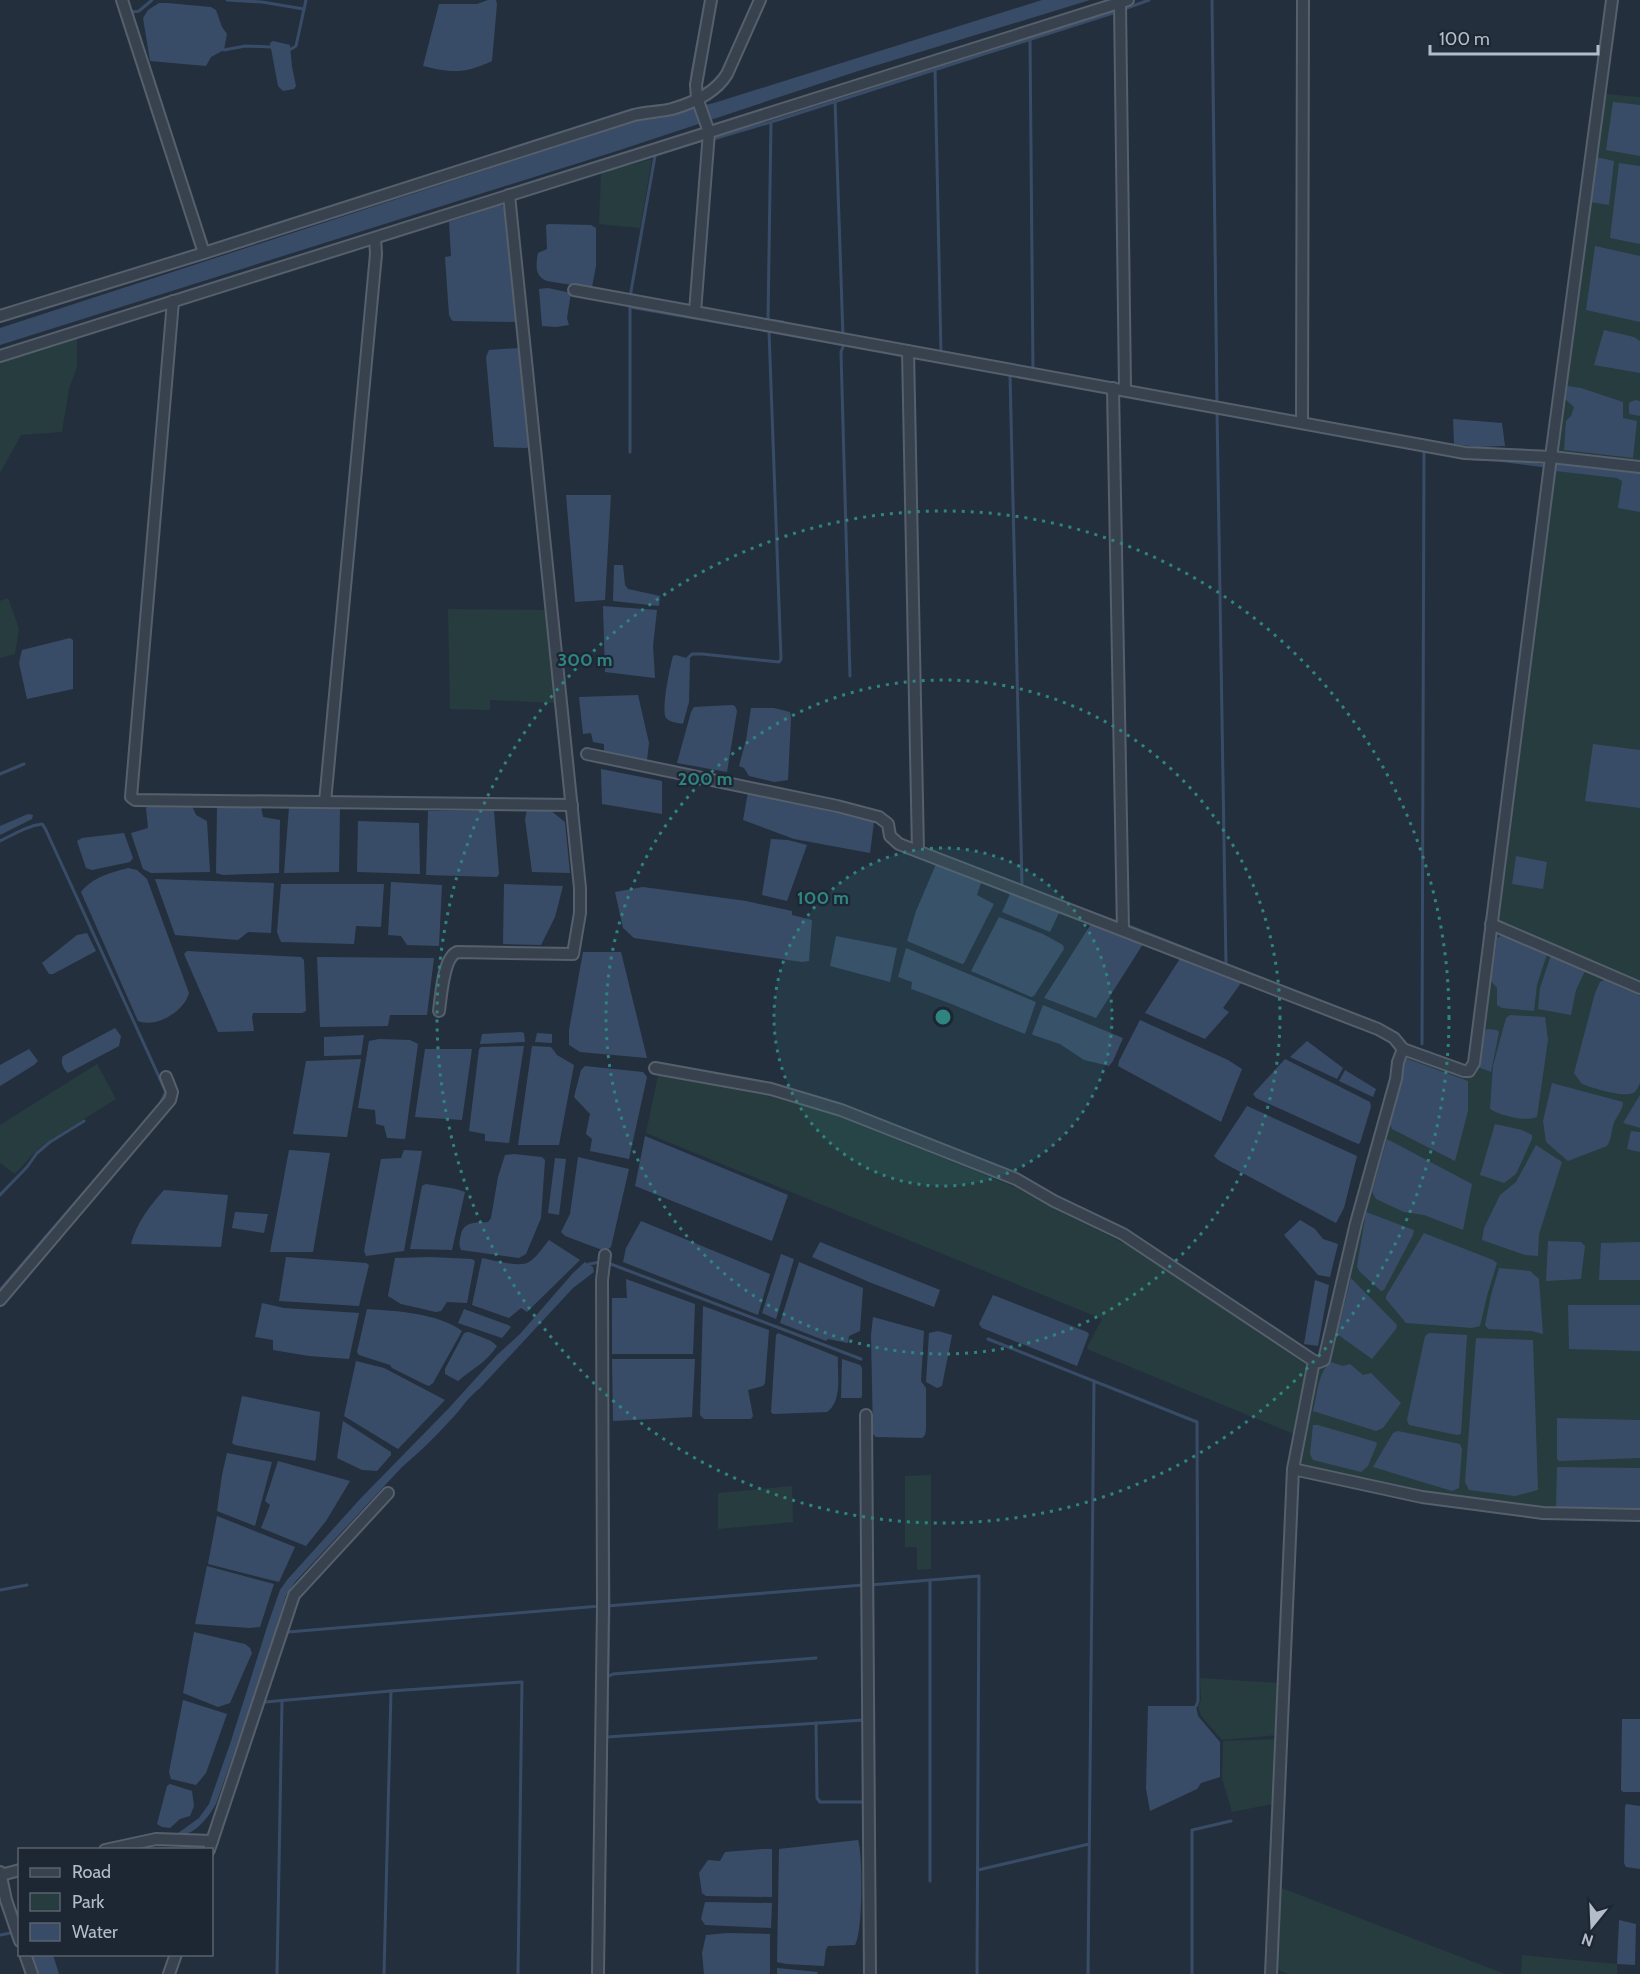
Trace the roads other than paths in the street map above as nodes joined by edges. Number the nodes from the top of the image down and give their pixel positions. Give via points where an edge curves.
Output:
1 (122, 0) edge
2 (711, 0) edge
3 (760, 0) edge
4 (1304, 0) edge
5 (1612, 0) edge
6 (1124, 2) edge
7 (698, 100) junction
8 (708, 128) junction
9 (509, 195) junction
10 (375, 238) junction
11 (204, 253) junction
12 (574, 290) dead end
13 (173, 301) junction
14 (695, 312) junction
15 (0, 316) edge
16 (908, 351) junction
17 (0, 356) edge
18 (1113, 388) junction
19 (1125, 390) junction
20 (1302, 422) junction
21 (1551, 457) junction
22 (1640, 467) edge
23 (587, 754) dead end
24 (325, 802) junction
25 (572, 805) junction
26 (918, 851) junction
27 (1491, 924) junction
28 (1123, 930) junction
29 (1640, 988) edge
30 (439, 1011) dead end
31 (1403, 1049) junction
32 (655, 1068) dead end
33 (165, 1077) dead end
34 (605, 1255) dead end
35 (0, 1300) edge
36 (1314, 1361) junction
37 (866, 1415) dead end
38 (1293, 1469) junction
39 (388, 1493) dead end
40 (1640, 1515) edge
41 (211, 1845) edge
42 (114, 1848) edge
43 (18, 1870) edge
44 (0, 1873) edge
45 (18, 1935) edge
46 (26, 1956) edge
47 (175, 1956) edge
48 (32, 1974) edge
49 (169, 1974) edge
50 (598, 1974) edge
51 (870, 1974) edge
52 (1271, 1974) edge

1 - 11 street
2 - 7 street via 696,76
3 - 7 street via 724,78
4 - 20 street
5 - 21 street
6 - 8 street
6 - 19 street
7 - 8 street
7 - 11 street via 673,109 634,115
8 - 9 street
8 - 14 street
9 - 10 street
9 - 25 street
10 - 13 street
10 - 24 street
11 - 15 street
12 - 14 street
13 - 17 street
13 - 24 street via 131,797
14 - 16 street
16 - 18 street
16 - 26 street
18 - 19 street
18 - 28 street
19 - 20 street
20 - 21 street via 1465,453
21 - 22 street
21 - 27 street
23 - 26 street via 879,817 888,824 894,841
24 - 25 street
25 - 30 street via 580,902 573,954 452,954
26 - 28 street
27 - 29 street
27 - 31 street via 1473,1068 1464,1071
28 - 31 street via 1378,1029
31 - 36 street via 1326,1355 1324,1360
32 - 36 street via 761,1087 831,1107 1016,1179 1123,1234
33 - 35 street via 172,1092 170,1100
34 - 50 street
36 - 38 street
37 - 51 street
38 - 40 street via 1422,1497 1543,1513
38 - 52 street
39 - 41 street via 294,1595
41 - 42 street via 156,1839
43 - 44 street
44 - 45 street
46 - 48 street
47 - 49 street

